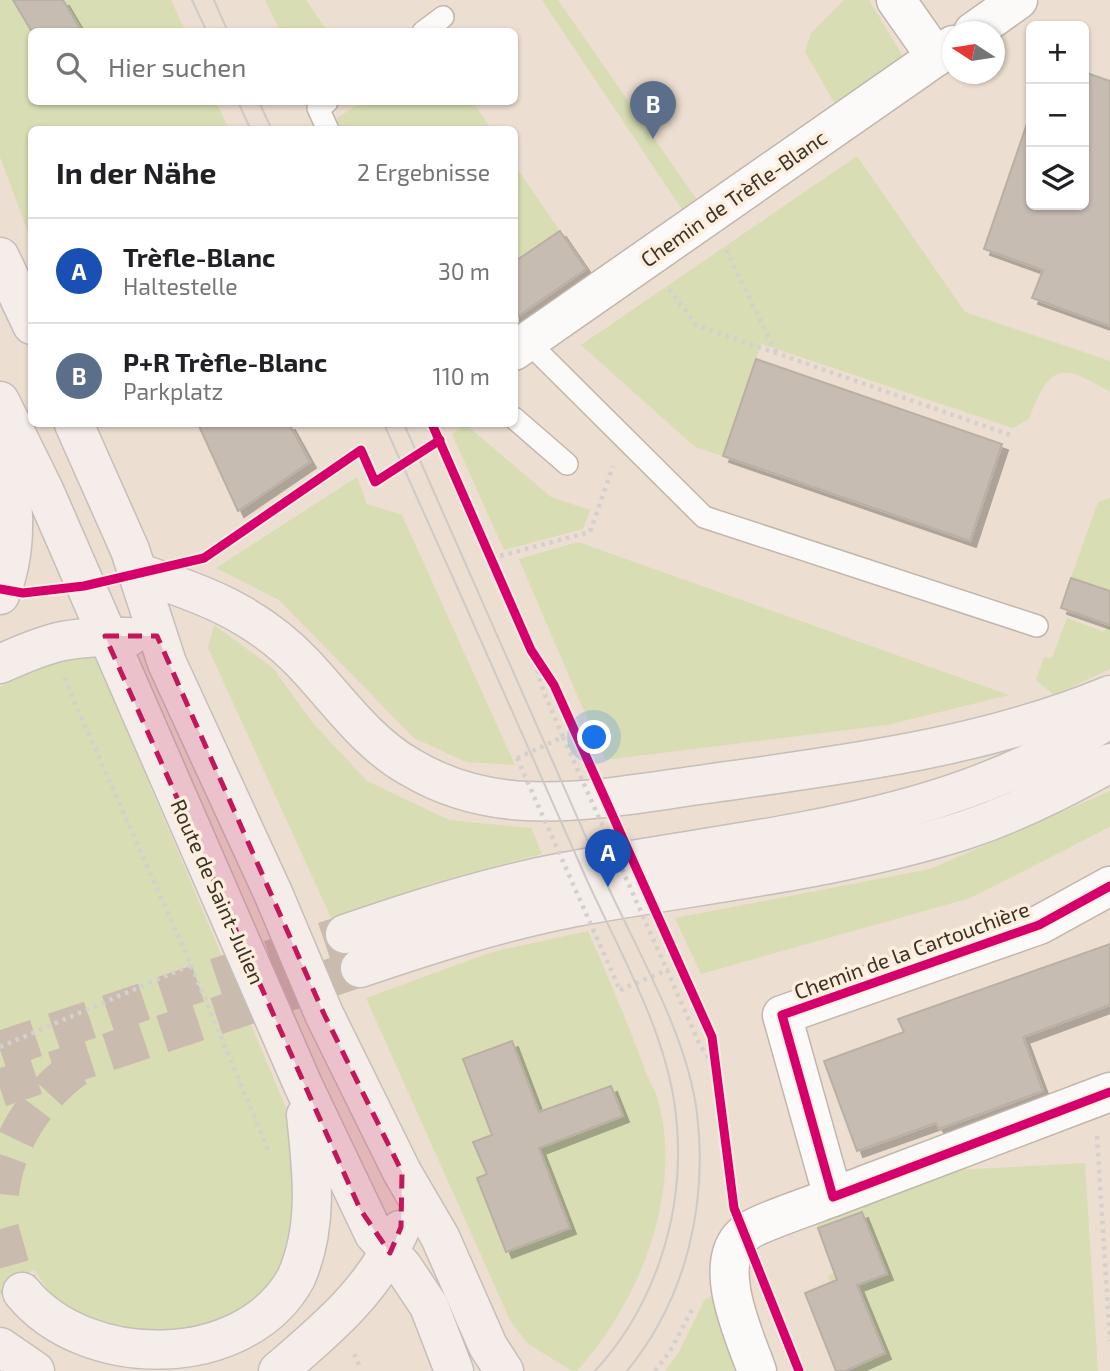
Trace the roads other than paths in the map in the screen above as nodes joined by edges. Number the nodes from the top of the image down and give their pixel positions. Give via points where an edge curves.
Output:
1 (897, 0) edge
2 (1018, 0) edge
3 (443, 17) dead end
4 (988, 21) edge
5 (428, 28) edge
6 (942, 49) edge
7 (942, 52) edge
8 (322, 105) edge
9 (326, 126) edge
10 (0, 257) edge
11 (28, 309) edge
12 (522, 347) edge
13 (0, 401) edge
14 (518, 421) edge
15 (0, 427) edge
16 (75, 427) edge
17 (567, 464) dead end
18 (138, 573) junction
19 (0, 595) edge
20 (1037, 626) dead end
21 (105, 636) junction
22 (157, 636) junction
23 (0, 664) edge
24 (1110, 695) edge
25 (1110, 718) edge
26 (1110, 763) edge
27 (1110, 886) edge
28 (303, 1085) junction
29 (1102, 1096) edge
30 (402, 1172) junction
31 (833, 1197) junction
32 (390, 1253) junction
33 (22, 1292) tunnel mouth
34 (0, 1347) edge
35 (35, 1371) edge
36 (278, 1371) edge
37 (454, 1371) edge
38 (504, 1371) edge
39 (757, 1371) edge

1 - 6 street
2 - 4 street
3 - 5 lane
7 - 12 street, Chemin de Trèfle-Blanc
8 - 9 lane via 318,108
10 - 11 main road
12 - 20 lane via 624,437 704,517
13 - 21 main road, Route de Saint-Julien via 44,490
14 - 17 lane
15 - 19 main road via 14,527
16 - 18 main road
18 - 22 main road
18 - 24 main road via 205,594 257,623 303,662 379,744 407,765 462,791 515,800 584,800 891,756 1008,730
21 - 22 main road
21 - 23 main road via 48,642
21 - 28 main road, Route de Saint-Julien
22 - 30 main road via 324,1014
25 - 26 main road via 1043,759 980,787 833,827 558,873 438,903 353,951 455,936 572,908 918,844 1049,796
27 - 31 street, Chemin de la Cartouchière via 1039,925 782,1015
28 - 32 main road, Route de Saint-Julien via 374,1234
28 - 33 main road via 313,1195 307,1244 289,1293 245,1340 216,1356 184,1365 125,1365 59,1335
29 - 31 street
30 - 32 main road via 406,1206
30 - 38 main road via 440,1237 488,1346
31 - 39 street via 744,1233 733,1252 732,1298
32 - 36 main road via 339,1319
32 - 37 main road, Route de Saint-Julien via 429,1306
34 - 35 main road

